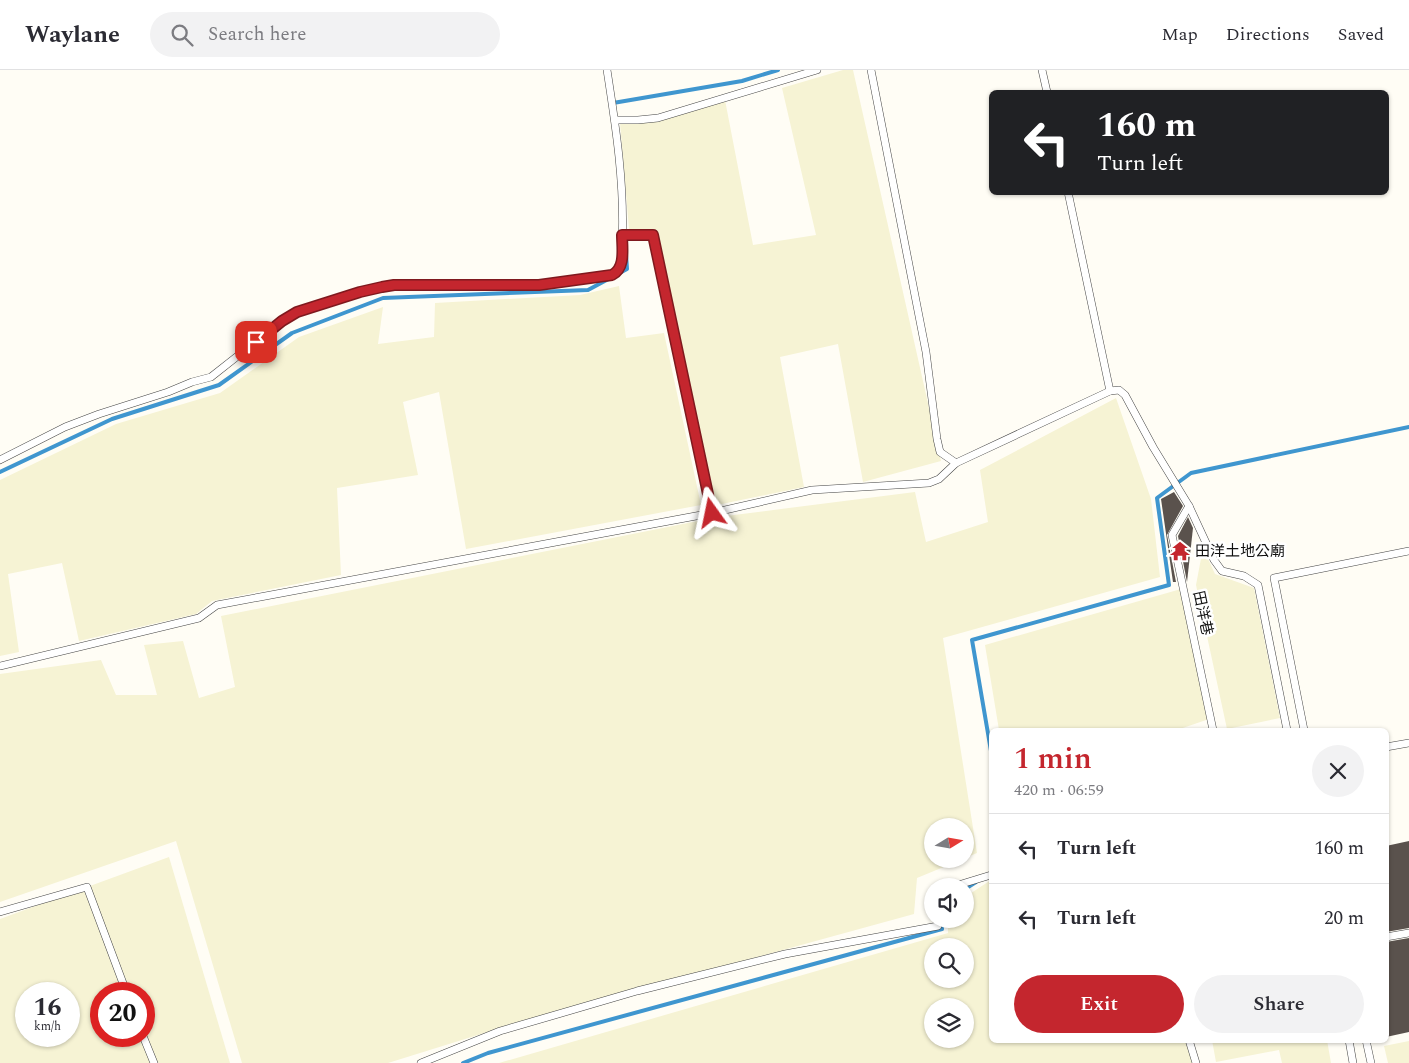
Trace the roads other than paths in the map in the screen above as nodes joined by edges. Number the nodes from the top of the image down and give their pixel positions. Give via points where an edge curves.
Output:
1 (607, 70) edge
2 (817, 70) edge
3 (871, 70) edge
4 (1042, 70) edge
5 (1047, 90) edge
6 (615, 120) junction
7 (1069, 195) edge
8 (622, 235) junction
9 (1110, 391) junction
10 (0, 460) edge
11 (956, 464) junction
12 (1189, 506) junction
13 (712, 513) junction
14 (1409, 552) edge
15 (0, 666) edge
16 (1213, 728) edge
17 (1287, 728) edge
18 (1304, 728) edge
19 (1409, 742) edge
20 (1389, 746) edge
21 (989, 876) edge
22 (974, 880) edge
23 (0, 912) edge
24 (927, 928) edge
25 (1409, 933) edge
26 (1389, 937) edge
27 (123, 982) edge
28 (1190, 1043) edge
29 (1350, 1043) edge
30 (1367, 1043) edge
31 (148, 1047) edge
32 (154, 1063) edge
33 (422, 1063) edge
34 (1196, 1063) edge
35 (1353, 1063) edge
36 (1371, 1063) edge

1 - 6 lane
2 - 6 lane via 658,118
3 - 11 lane via 926,352 937,439 940,452
4 - 5 lane
6 - 8 lane
7 - 9 lane
8 - 10 lane via 621,267 612,275 539,285 394,285 297,312 211,377 66,427
8 - 13 lane via 653,235
9 - 11 lane
9 - 12 lane via 1119,390 1125,395
11 - 13 lane via 929,483 812,490
12 - 16 lane, 田洋巷 via 1172,535
12 - 17 lane via 1222,571 1244,576 1258,585
13 - 15 lane via 217,605 198,618
14 - 18 lane via 1274,578
19 - 20 lane
21 - 22 lane
23 - 27 lane via 87,887
24 - 33 lane via 785,954 637,992 500,1031
25 - 26 lane
28 - 34 lane
29 - 35 lane
30 - 36 lane
31 - 32 lane

